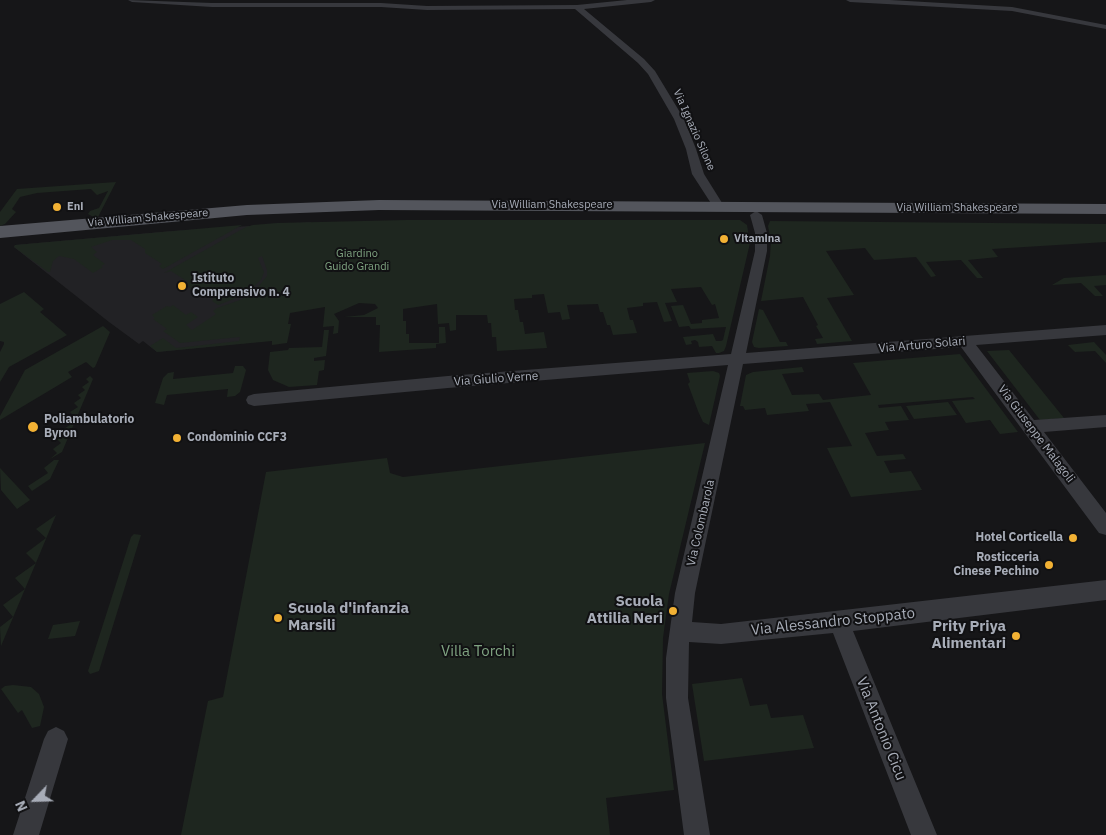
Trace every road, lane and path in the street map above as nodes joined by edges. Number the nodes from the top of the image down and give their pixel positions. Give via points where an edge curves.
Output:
1 (132, 0) edge
2 (651, 0) edge
3 (850, 0) edge
4 (577, 7) junction
5 (1106, 27) edge
6 (718, 206) junction
7 (1106, 208) edge
8 (756, 215) junction
9 (1106, 218) edge
10 (0, 232) edge
11 (0, 241) edge
12 (1106, 330) edge
13 (965, 342) junction
14 (737, 360) junction
15 (254, 400) dead end
16 (1106, 421) edge
17 (1030, 427) junction
18 (1106, 527) edge
19 (1106, 590) edge
20 (839, 622) junction
21 (680, 630) junction
22 (56, 739) dead end
23 (26, 835) edge
24 (697, 835) edge
25 (924, 835) edge

1 - 4 street via 212,6
2 - 4 street
3 - 5 street via 1012,9
4 - 6 street, Via Ignazio Silone via 652,73 679,120 698,174
6 - 7 main road, Via William Shakespeare
6 - 10 main road, Via William Shakespeare via 314,206
8 - 9 main road, Via William Shakespeare
8 - 11 main road, Via William Shakespeare via 412,213 304,216
8 - 14 street, Via Colombarola via 761,251
12 - 13 street, Via Arturo Solari
13 - 14 street, Via Arturo Solari
13 - 17 street, Via Giuseppe Malagoli
14 - 15 street, Via Giulio Verne
14 - 21 street, Via Colombarola via 687,584
16 - 17 street
17 - 18 street, Via Giuseppe Malagoli
19 - 20 street, Via Alessandro Stoppato
20 - 21 street, Via Alessandro Stoppato via 712,635
20 - 25 street, Via Antonio Cicu
21 - 24 street, Via Colombarola via 677,698
22 - 23 street

